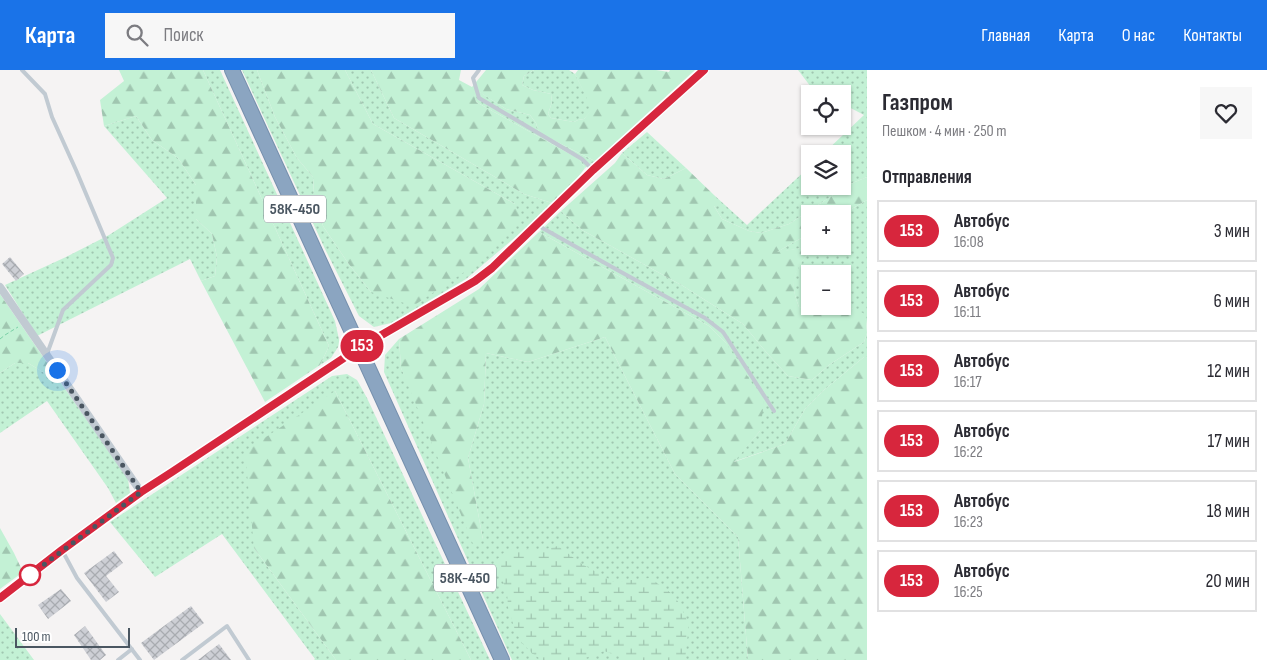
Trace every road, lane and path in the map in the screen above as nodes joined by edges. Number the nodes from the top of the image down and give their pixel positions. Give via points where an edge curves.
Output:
1 (22, 70) edge
2 (232, 70) edge
3 (479, 70) edge
4 (704, 70) edge
5 (593, 170) junction
6 (537, 224) junction
7 (0, 287) edge
8 (26, 324) junction
9 (0, 339) edge
10 (359, 348) junction
11 (47, 354) junction
12 (774, 411) dead end
13 (141, 492) junction
14 (62, 550) junction
15 (0, 598) edge
16 (132, 649) junction
17 (118, 660) edge
18 (140, 660) edge
19 (182, 660) edge
20 (249, 660) edge
21 (502, 660) edge

1 - 11 lane via 45,94 112,258 111,265 63,310
2 - 10 highway, 58К-450
3 - 5 lane via 473,78 479,98 582,159
4 - 5 street
5 - 6 street
6 - 10 street via 475,281
6 - 12 lane via 705,318 723,332
7 - 8 street
8 - 9 path
8 - 11 street
10 - 13 street
10 - 21 highway, 58К-450
11 - 13 street
13 - 14 street
14 - 15 street
14 - 16 lane via 77,578
16 - 17 lane
16 - 18 lane
19 - 20 lane via 227,626

